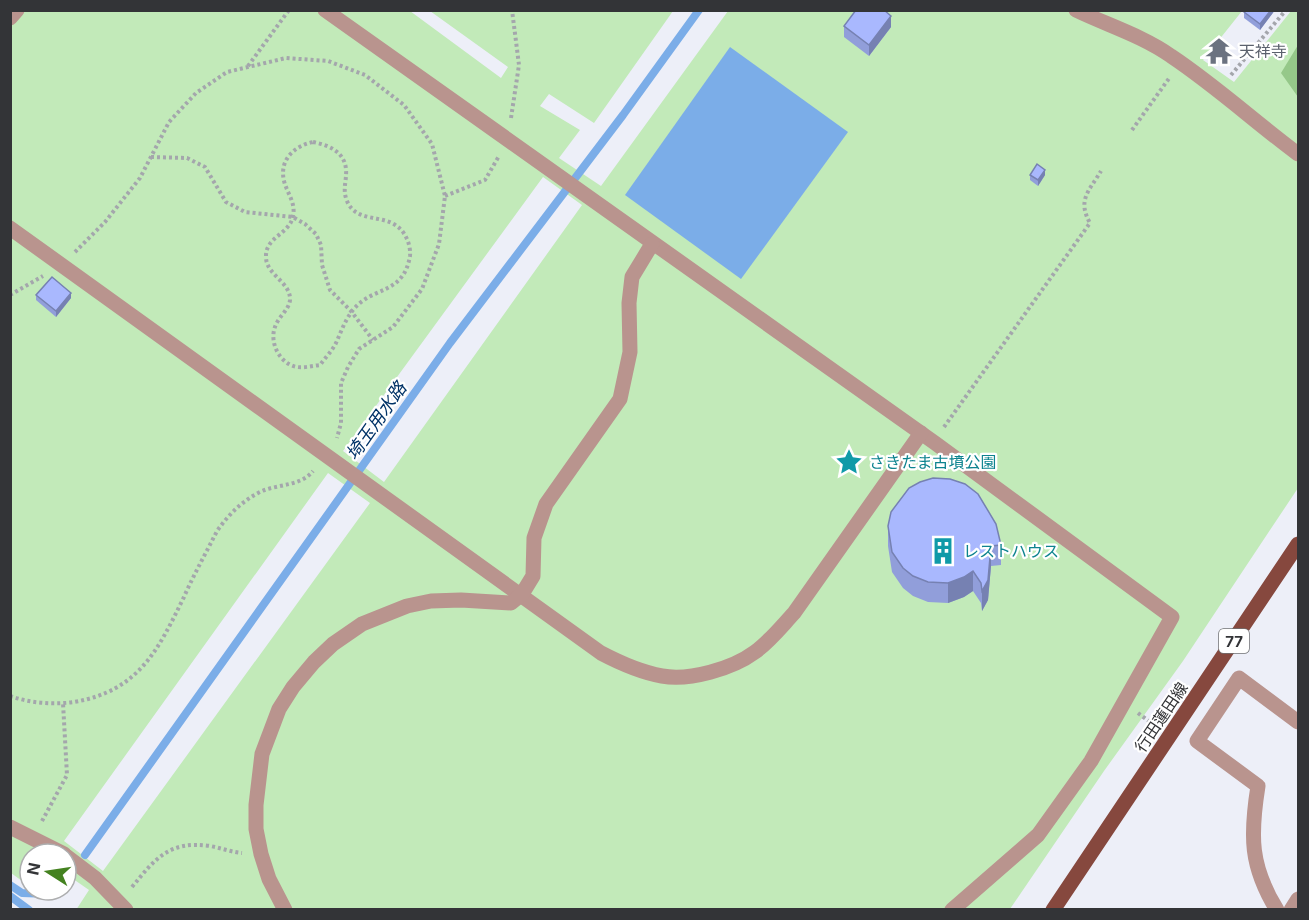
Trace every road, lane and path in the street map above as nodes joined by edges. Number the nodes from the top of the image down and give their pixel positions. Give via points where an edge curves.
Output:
1 (17, 10) edge
2 (289, 10) edge
3 (325, 10) edge
4 (1076, 10) edge
5 (1286, 10) edge
6 (10, 18) edge
7 (1180, 62) junction
8 (248, 67) junction
9 (1219, 89) junction
10 (1131, 130) dead end
11 (1299, 154) edge
12 (151, 157) junction
13 (1101, 171) dead end
14 (293, 217) junction
15 (10, 228) edge
16 (652, 244) junction
17 (62, 264) junction
18 (10, 295) edge
19 (351, 311) junction
20 (373, 340) junction
21 (921, 434) junction
22 (935, 443) junction
23 (325, 455) junction
24 (1299, 544) edge
25 (522, 594) junction
26 (10, 696) edge
27 (63, 703) junction
28 (1299, 722) edge
29 (10, 827) edge
30 (34, 838) junction
31 (41, 842) edge
32 (261, 854) junction
33 (78, 865) edge
34 (1299, 899) edge
35 (123, 906) edge
36 (285, 909) edge
37 (952, 909) edge
38 (1053, 909) edge
39 (1277, 909) edge
40 (1291, 909) edge

1 - 6 street
2 - 8 path
3 - 16 street
4 - 7 street via 1155,46
5 - 9 path
7 - 9 street
7 - 10 path
8 - 12 path via 227,72 196,93 169,122
8 - 20 path via 286,58 328,61 365,75 404,105 432,144 445,196 439,244 422,290 393,327
9 - 11 street via 1257,124
12 - 14 path via 187,158 205,167 226,202 245,212
12 - 17 path via 140,178 105,222
13 - 22 path via 1084,198 1084,212 1090,224
14 - 19 path via 316,234 330,290
14 - 19 path via 266,250 267,266 289,292 290,300 275,327 273,336 278,353 294,366 320,365 335,345
14 - 19 path via 293,202 284,180 290,154 301,145 328,144 346,169 344,194 349,206 362,216 398,227 408,241 407,269 398,283
15 - 17 street
16 - 21 street
16 - 25 street via 632,278 630,352 620,399 546,504 534,538 533,576
17 - 18 path
17 - 23 street
19 - 20 path
20 - 23 path via 359,349 341,383 339,435
21 - 22 street
21 - 25 street via 794,613 753,654 731,665 710,673 683,676 664,677 643,671 601,653
22 - 37 street via 1172,617 1091,761 1038,835
23 - 25 street
23 - 27 path via 306,479 262,491 228,515 156,652 140,670 103,694
24 - 38 main road, 行田蓮田線 / 77
25 - 32 street via 511,603 461,600 407,606 362,624 314,662 279,709 262,754 256,805
26 - 27 path via 38,703
27 - 30 path via 67,775
28 - 39 street via 1239,678 1197,741 1258,786 1254,853 1258,872
29 - 30 street
30 - 31 street
32 - 35 path via 210,846 170,848 149,865
32 - 36 street
33 - 35 street
34 - 40 street

